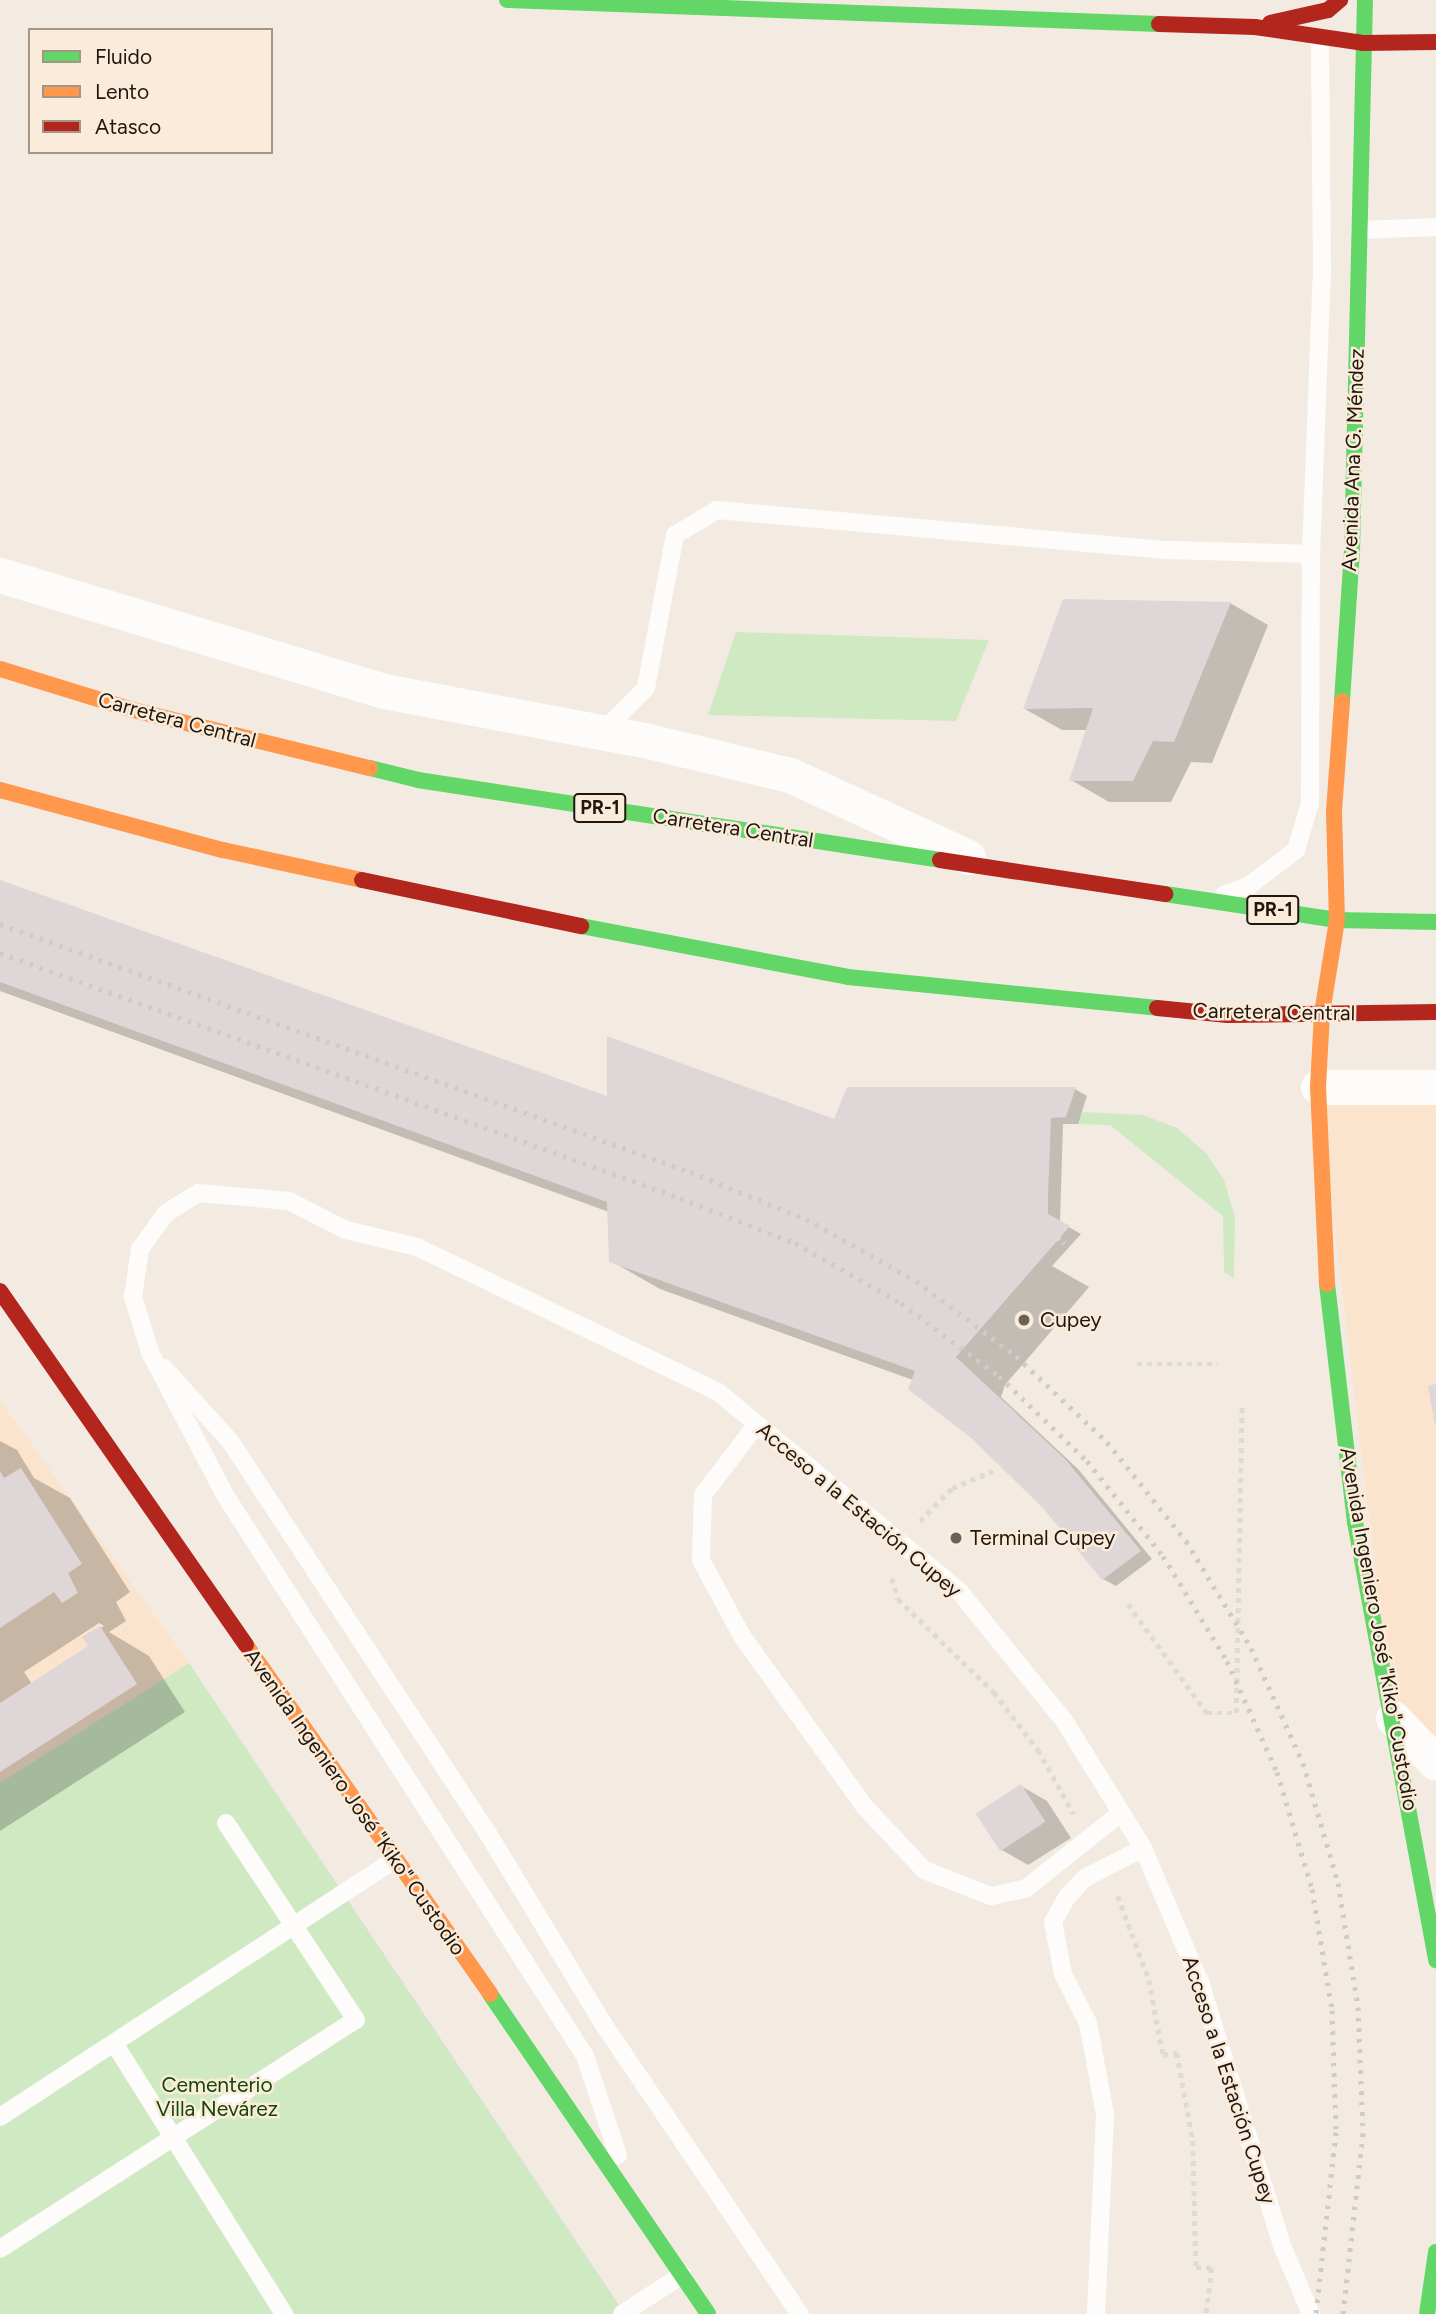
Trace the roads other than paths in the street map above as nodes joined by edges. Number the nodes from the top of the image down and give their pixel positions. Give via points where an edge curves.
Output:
1 (507, 0) edge
2 (1340, 0) edge
3 (1365, 0) edge
4 (1255, 27) junction
5 (1320, 38) junction
6 (1436, 42) edge
7 (1363, 43) junction
8 (1436, 227) edge
9 (1360, 230) junction
10 (1311, 554) junction
11 (0, 575) edge
12 (0, 669) edge
13 (602, 732) junction
14 (0, 790) edge
15 (991, 867) junction
16 (1210, 901) junction
17 (1337, 920) junction
18 (1436, 922) edge
19 (1436, 1012) edge
20 (1322, 1013) junction
21 (1318, 1087) junction
22 (1436, 1087) edge
23 (0, 1291) edge
24 (0, 1317) edge
25 (150, 1352) junction
26 (64, 1382) junction
27 (757, 1424) junction
28 (1393, 1718) junction
29 (1436, 1763) edge
30 (1121, 1814) junction
31 (226, 1823) dead end
32 (1143, 1847) junction
33 (394, 1860) junction
34 (294, 1925) junction
35 (1436, 1961) edge
36 (114, 2043) junction
37 (0, 2116) edge
38 (174, 2138) junction
39 (632, 2198) junction
40 (0, 2249) edge
41 (1436, 2252) edge
42 (682, 2275) junction
43 (284, 2314) edge
44 (622, 2314) edge
45 (708, 2314) edge
46 (800, 2314) edge
47 (1096, 2314) edge
48 (1311, 2314) edge
49 (1427, 2314) edge

1 - 4 main road
2 - 4 main road via 1328,10
3 - 7 main road, Avenida Ana G. Méndez
4 - 5 main road
5 - 7 main road
5 - 10 lane via 1322,274
6 - 7 main road
7 - 9 main road, Avenida Ana G. Méndez
8 - 9 lane
9 - 17 main road, Avenida Ana G. Méndez via 1352,551 1334,810
10 - 13 lane via 1168,550 717,510 675,535 646,688
10 - 16 lane via 1310,803 1296,850 1250,885
11 - 13 street via 384,691
12 - 15 main road, Carretera Central / PR-1 via 133,710 418,780
13 - 15 street via 790,775
14 - 20 main road, Carretera Central via 237,853 568,924 848,977 1228,1015
15 - 16 main road, Carretera Central / PR-1
16 - 17 main road, Carretera Central / PR-1
17 - 18 main road, Carretera Central / PR-1
17 - 20 main road, Avenida Ingeniero José "Kiko" Custodio
19 - 20 main road, Carretera Central
20 - 21 main road, Avenida Ingeniero José "Kiko" Custodio
21 - 22 street
21 - 28 main road, Avenida Ingeniero José "Kiko" Custodio via 1322,1244 1341,1414 1355,1522
23 - 26 main road, Avenida Ingeniero José "Kiko" Custodio
24 - 26 main road
25 - 27 lane, Acceso a la Estación Cupey via 133,1297 140,1249 166,1213 198,1193 289,1201 345,1230 417,1247 718,1392
25 - 39 lane via 225,1494 585,2056
25 - 46 lane via 230,1441 487,1832 602,2022
26 - 33 main road, Avenida Ingeniero José "Kiko" Custodio
27 - 30 lane, Acceso a la Estación Cupey via 959,1591 1065,1722
27 - 30 lane via 703,1495 701,1560 742,1636 864,1806 915,1861 924,1870 991,1896 1025,1889
28 - 29 street
28 - 35 main road, Avenida Ingeniero José "Kiko" Custodio
30 - 32 lane, Acceso a la Estación Cupey
31 - 34 lane
32 - 47 lane via 1084,1878 1053,1922 1063,1974 1088,2023 1105,2114
32 - 48 lane, Acceso a la Estación Cupey via 1200,1982 1283,2248
33 - 34 lane
33 - 39 main road, Avenida Ingeniero José "Kiko" Custodio
34 - 36 lane
34 - 38 lane via 356,2020
36 - 37 lane
36 - 38 lane
38 - 40 lane
38 - 43 lane
39 - 42 main road, Avenida Ingeniero José "Kiko" Custodio
41 - 49 main road
42 - 44 lane
42 - 45 main road, Avenida Ingeniero José "Kiko" Custodio

